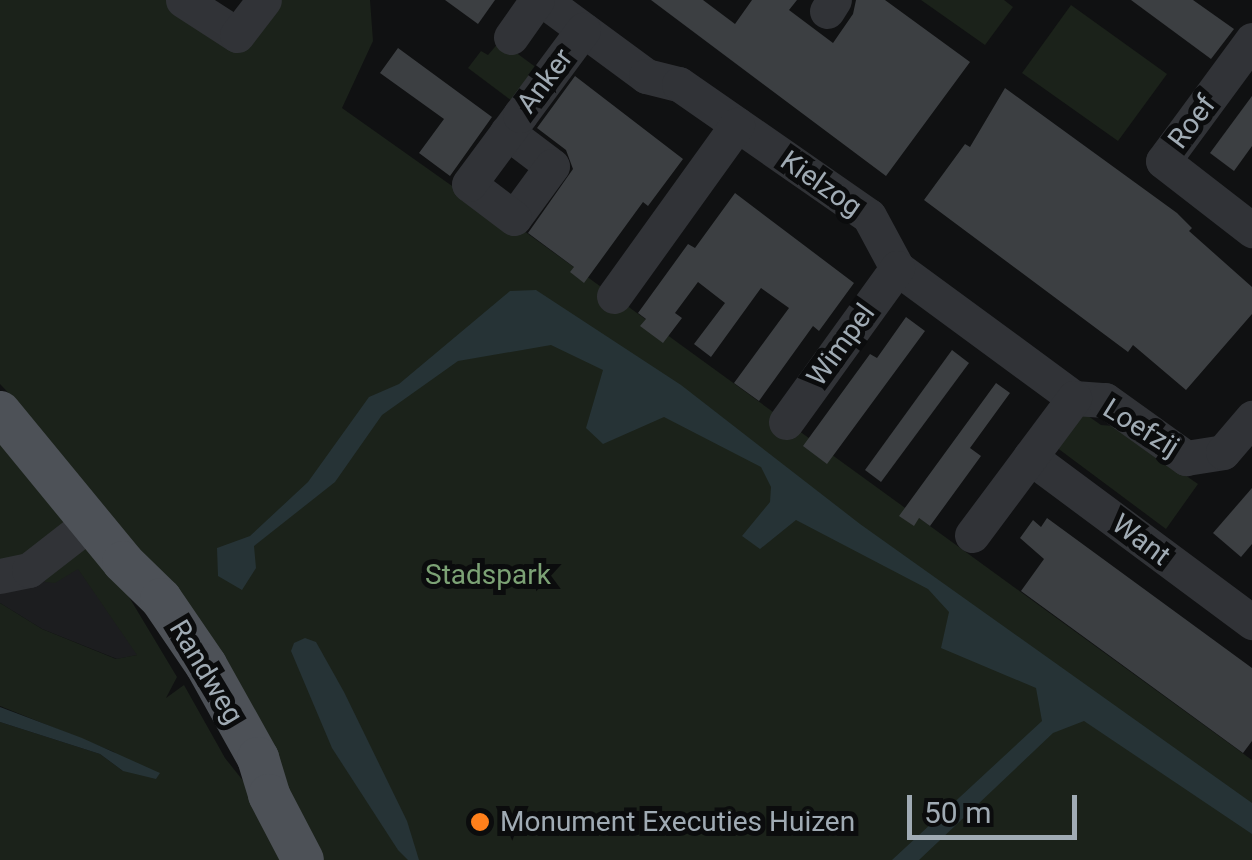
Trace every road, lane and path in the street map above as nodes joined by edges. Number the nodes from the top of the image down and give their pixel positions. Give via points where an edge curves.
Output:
1 (183, 0) edge
2 (264, 0) edge
3 (540, 0) edge
4 (584, 30) junction
5 (511, 37) dead end
6 (1252, 40) edge
7 (737, 125) junction
8 (507, 132) dead end
9 (1252, 230) edge
10 (897, 268) junction
11 (614, 296) dead end
12 (1074, 398) junction
13 (0, 412) edge
14 (1252, 418) edge
15 (786, 422) dead end
16 (1030, 458) junction
17 (92, 521) junction
18 (972, 535) dead end
19 (0, 576) edge
20 (1252, 622) edge
21 (303, 860) edge

1 - 2 street via 238,35
3 - 4 street, Kielzog
3 - 5 street, Kielzog
4 - 7 street, Kielzog via 646,76 680,84
4 - 8 street, Anker
6 - 9 street, Roef via 1163,160
7 - 10 street, Kielzog via 869,216
7 - 11 street
10 - 12 street, Kielzog
10 - 15 street, Wimpel
12 - 14 street, Loefzij via 1105,400 1186,458 1223,452
12 - 16 street
13 - 17 main road, Randweg
16 - 18 street
16 - 20 street, Want
17 - 19 street via 29,570
17 - 21 main road, Randweg via 161,599 206,665 258,758

